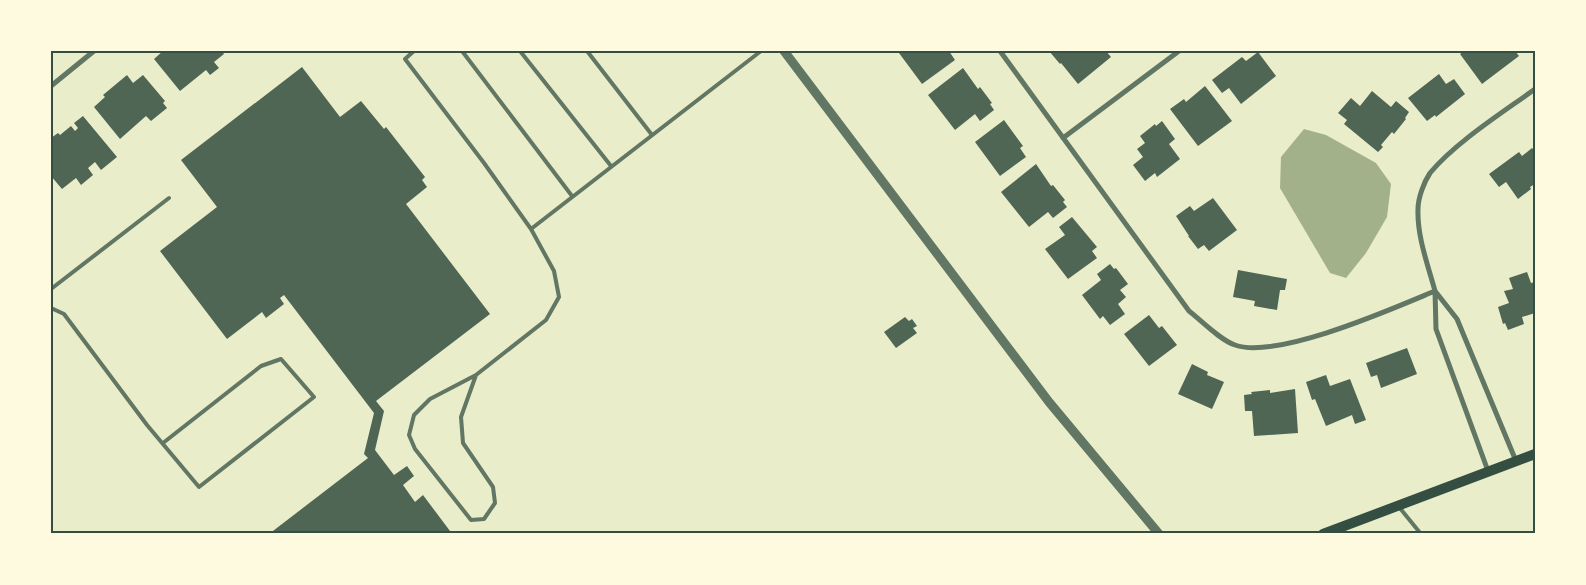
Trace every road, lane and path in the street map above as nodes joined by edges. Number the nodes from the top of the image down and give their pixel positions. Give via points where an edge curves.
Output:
1 (94, 51) edge
2 (414, 51) edge
3 (462, 51) edge
4 (520, 51) edge
5 (586, 51) edge
6 (761, 51) edge
7 (1000, 51) edge
8 (1179, 51) edge
9 (786, 52) edge
10 (52, 84) edge
11 (1535, 89) edge
12 (652, 135) junction
13 (1063, 138) junction
14 (611, 166) junction
15 (572, 196) junction
16 (169, 198) dead end
17 (531, 229) junction
18 (51, 289) edge
19 (1436, 291) junction
20 (51, 308) edge
21 (476, 375) junction
22 (163, 443) junction
23 (1535, 454) edge
24 (1516, 461) junction
25 (1488, 471) junction
26 (1397, 506) junction
27 (1160, 534) edge
28 (1322, 534) edge
29 (1421, 534) edge

1 - 10 street
2 - 17 lane via 405,60
3 - 15 lane
4 - 14 lane
5 - 12 lane
6 - 12 lane
7 - 13 street
8 - 13 street
9 - 27 street via 1049,402
11 - 19 street via 1452,151 1429,175 1418,207 1419,234
12 - 14 lane
13 - 19 street via 1189,311 1236,346 1258,348 1287,344 1352,325
14 - 15 lane
15 - 17 lane
16 - 18 lane
17 - 21 lane via 554,270 559,297 546,320
19 - 24 street via 1457,319
19 - 25 street via 1436,329
20 - 22 lane via 64,314
21 - 21 lane via 461,417 462,443 493,487 495,503 484,519 470,520 415,449 410,434 414,415 430,399
22 - 22 lane via 199,487 314,397 281,359 274,361 261,366
23 - 24 main road
24 - 25 main road
25 - 26 main road
26 - 28 main road
26 - 29 lane

